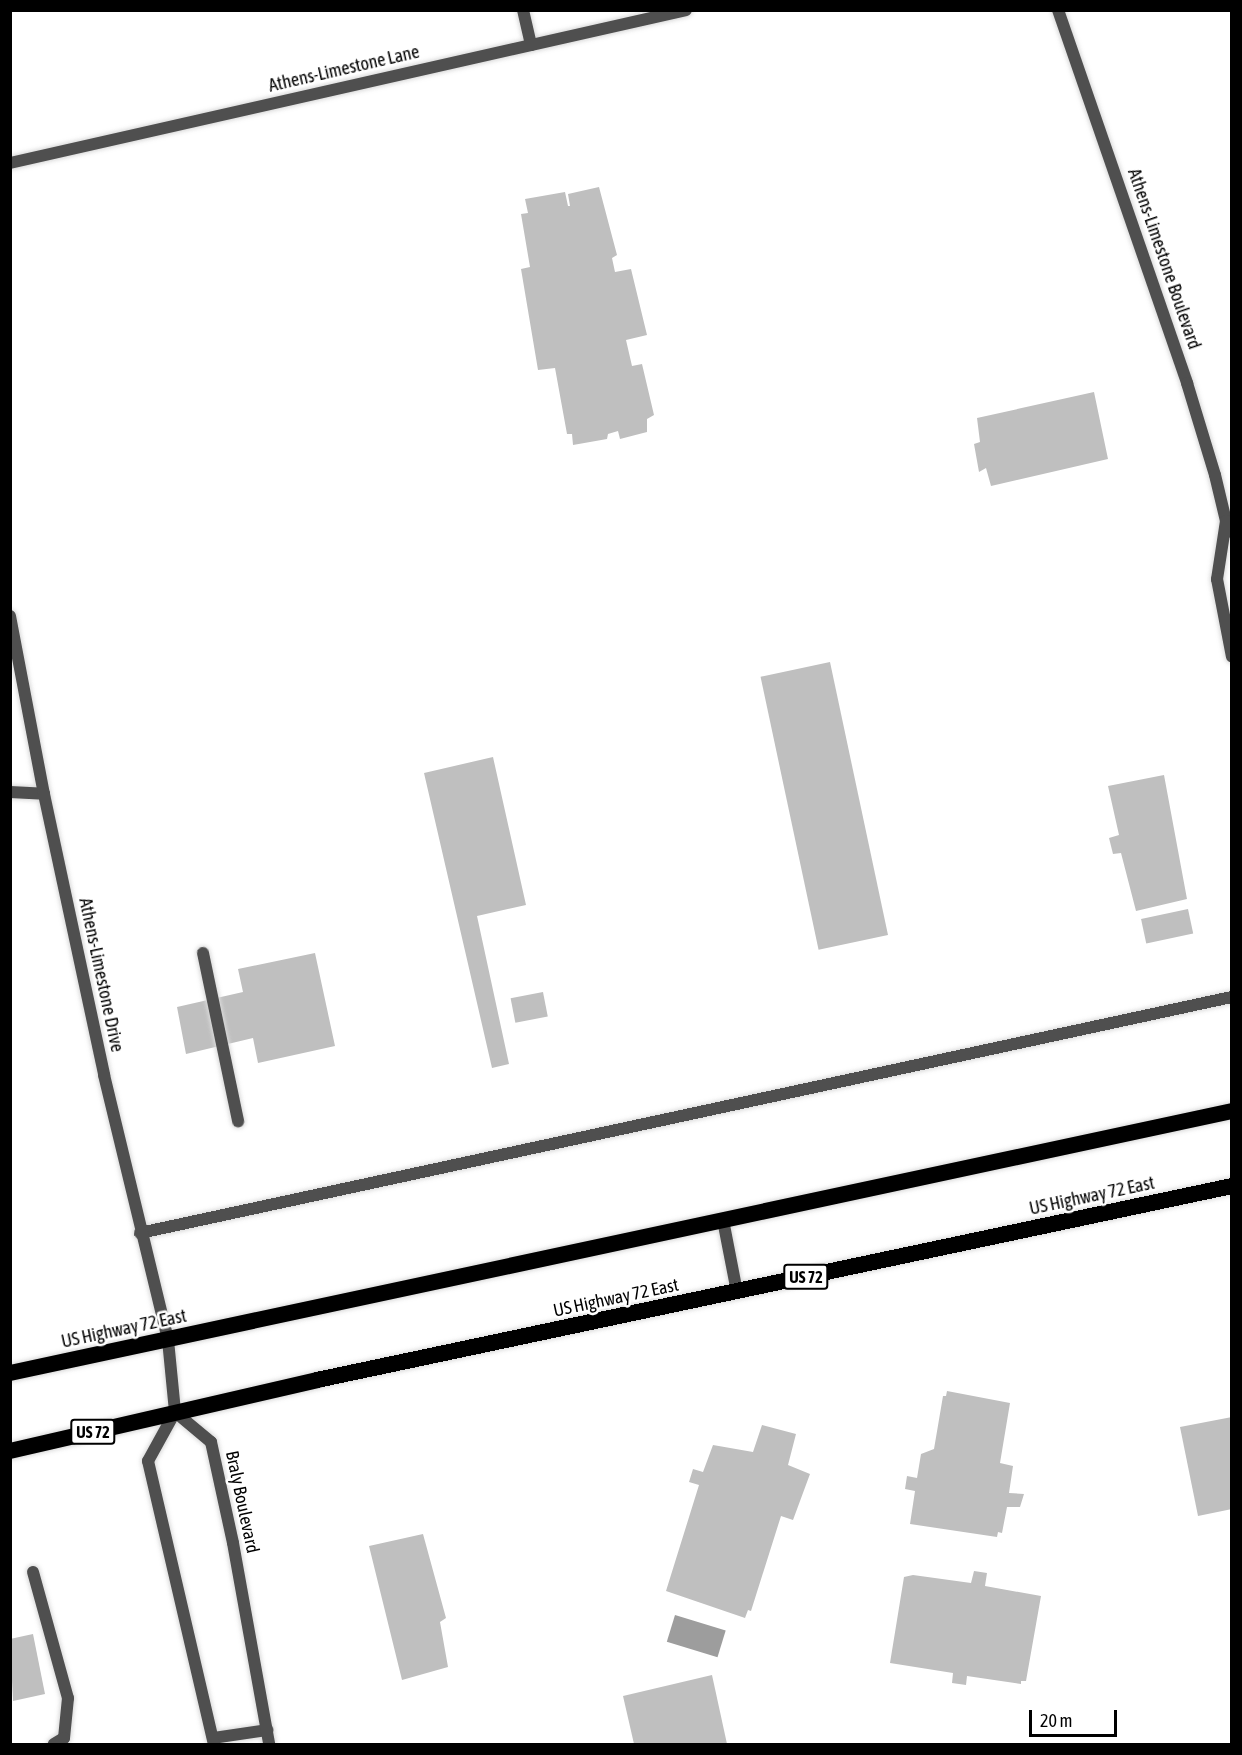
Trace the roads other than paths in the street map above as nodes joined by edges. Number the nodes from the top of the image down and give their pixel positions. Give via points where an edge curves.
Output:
1 (523, 10) edge
2 (686, 10) edge
3 (1058, 10) edge
4 (531, 45) junction
5 (10, 163) edge
6 (1229, 527) edge
7 (10, 616) edge
8 (1232, 657) edge
9 (10, 792) edge
10 (44, 794) junction
11 (203, 953) dead end
12 (1232, 997) edge
13 (1232, 1112) edge
14 (238, 1121) dead end
15 (1232, 1186) edge
16 (723, 1220) junction
17 (140, 1233) junction
18 (737, 1292) junction
19 (168, 1340) junction
20 (10, 1373) edge
21 (176, 1412) junction
22 (10, 1451) edge
23 (33, 1572) dead end
24 (267, 1730) junction
25 (214, 1741) edge
26 (54, 1744) edge
27 (269, 1744) edge

1 - 4 street
2 - 4 street, Athens-Limestone Lane
3 - 6 street, Athens-Limestone Boulevard via 1187,383
4 - 5 street, Athens-Limestone Lane
6 - 8 street, Athens-Limestone Boulevard via 1217,579
7 - 10 street, Athens-Limestone Drive
9 - 10 street
10 - 17 street, Athens-Limestone Drive
11 - 14 street
12 - 17 street
13 - 16 highway, US Highway 72 East
15 - 18 highway, US Highway 72 East / US 72
16 - 18 street
16 - 19 highway, US Highway 72 East
17 - 19 street, Athens-Limestone Drive
18 - 21 highway, US Highway 72 East / US 72
19 - 20 highway, US Highway 72 East
19 - 21 street, Athens-Limestone Drive
21 - 22 highway, US Highway 72 East / US 72
21 - 24 street, Braly Boulevard via 211,1442
21 - 25 street via 148,1461
23 - 26 street via 68,1698 64,1738
24 - 25 street
24 - 27 street, Braly Boulevard

